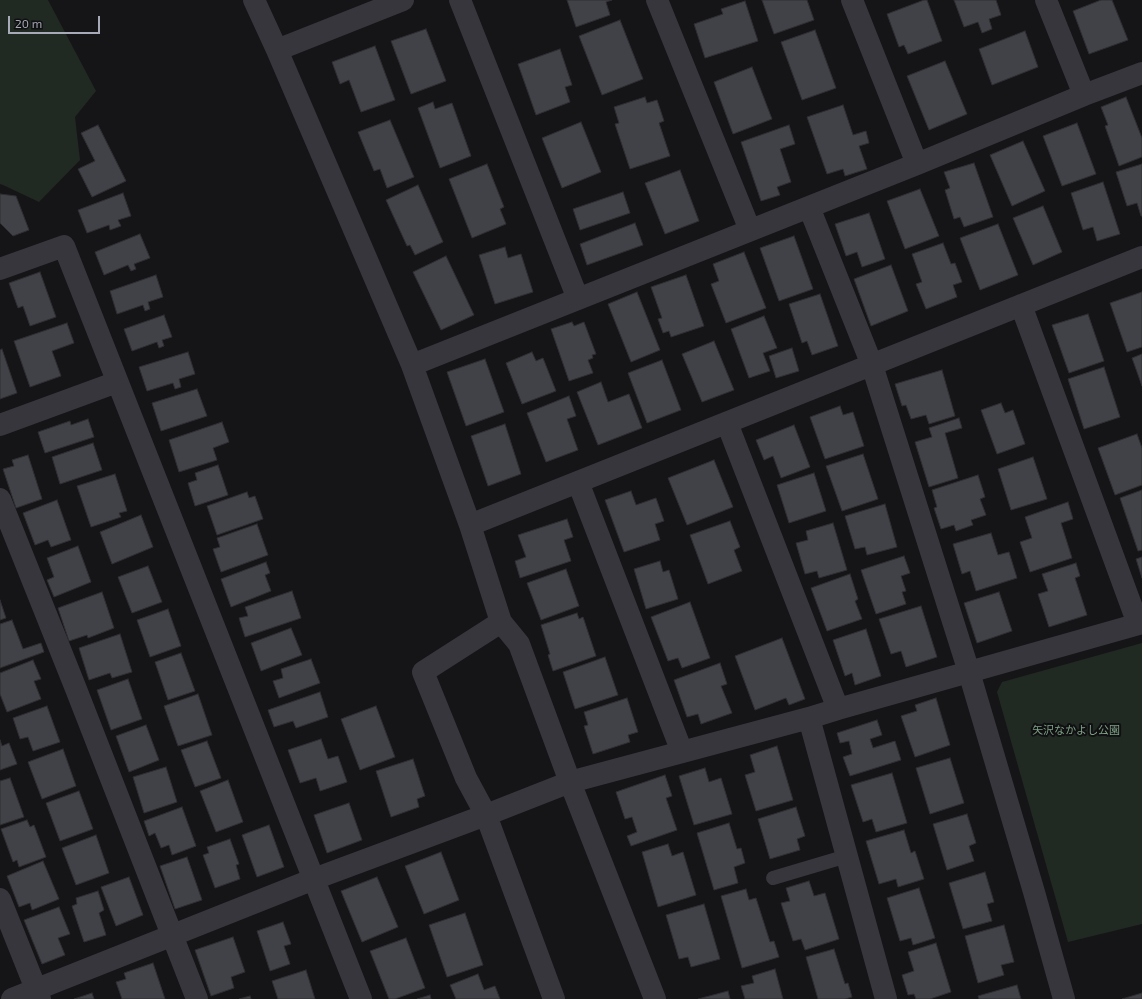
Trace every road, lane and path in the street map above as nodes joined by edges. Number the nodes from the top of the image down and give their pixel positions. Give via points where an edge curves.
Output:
1 (254, 0) edge
2 (403, 0) edge
3 (460, 0) edge
4 (657, 0) edge
5 (852, 0) edge
6 (1046, 0) edge
7 (277, 50) junction
8 (1142, 74) edge
9 (1084, 95) junction
10 (917, 164) junction
11 (809, 207) junction
12 (750, 230) junction
13 (1142, 257) edge
14 (0, 269) edge
15 (578, 299) junction
16 (1021, 305) junction
17 (872, 364) junction
18 (412, 365) junction
19 (117, 382) junction
20 (727, 423) junction
21 (0, 424) edge
22 (578, 482) junction
23 (0, 499) edge
24 (470, 525) junction
25 (501, 622) junction
26 (1140, 624) edge
27 (969, 672) junction
28 (838, 709) junction
29 (809, 718) junction
30 (682, 752) junction
31 (570, 782) junction
32 (486, 815) junction
33 (847, 856) junction
34 (773, 878) dead end
35 (314, 879) junction
36 (0, 898) edge
37 (172, 935) junction
38 (38, 994) edge
39 (12, 999) edge
40 (198, 999) edge
41 (361, 999) edge
42 (554, 999) edge
43 (655, 999) edge
44 (886, 999) edge
45 (1064, 999) edge

1 - 7 street
2 - 7 street
3 - 15 street
4 - 12 street
5 - 10 street
6 - 9 street
7 - 18 street
8 - 9 street
9 - 10 street
10 - 11 street
11 - 12 street
11 - 17 street
12 - 15 street
13 - 16 street
14 - 19 street via 64,246
15 - 18 street
16 - 17 street
16 - 26 street
17 - 20 street
17 - 27 street
18 - 24 street
19 - 21 street
19 - 35 street
20 - 22 street
20 - 28 street
22 - 24 street
22 - 30 street
23 - 37 street
24 - 25 street
25 - 31 street via 519,644
25 - 32 street via 423,672 466,778
26 - 27 street
27 - 28 street
27 - 45 street
28 - 29 street
29 - 30 street
29 - 33 street
30 - 31 street
31 - 32 street
31 - 43 street
32 - 35 street
32 - 42 street
33 - 34 lane
33 - 44 street
35 - 37 street
35 - 41 street
36 - 38 street
37 - 38 street
37 - 40 street
38 - 39 street

